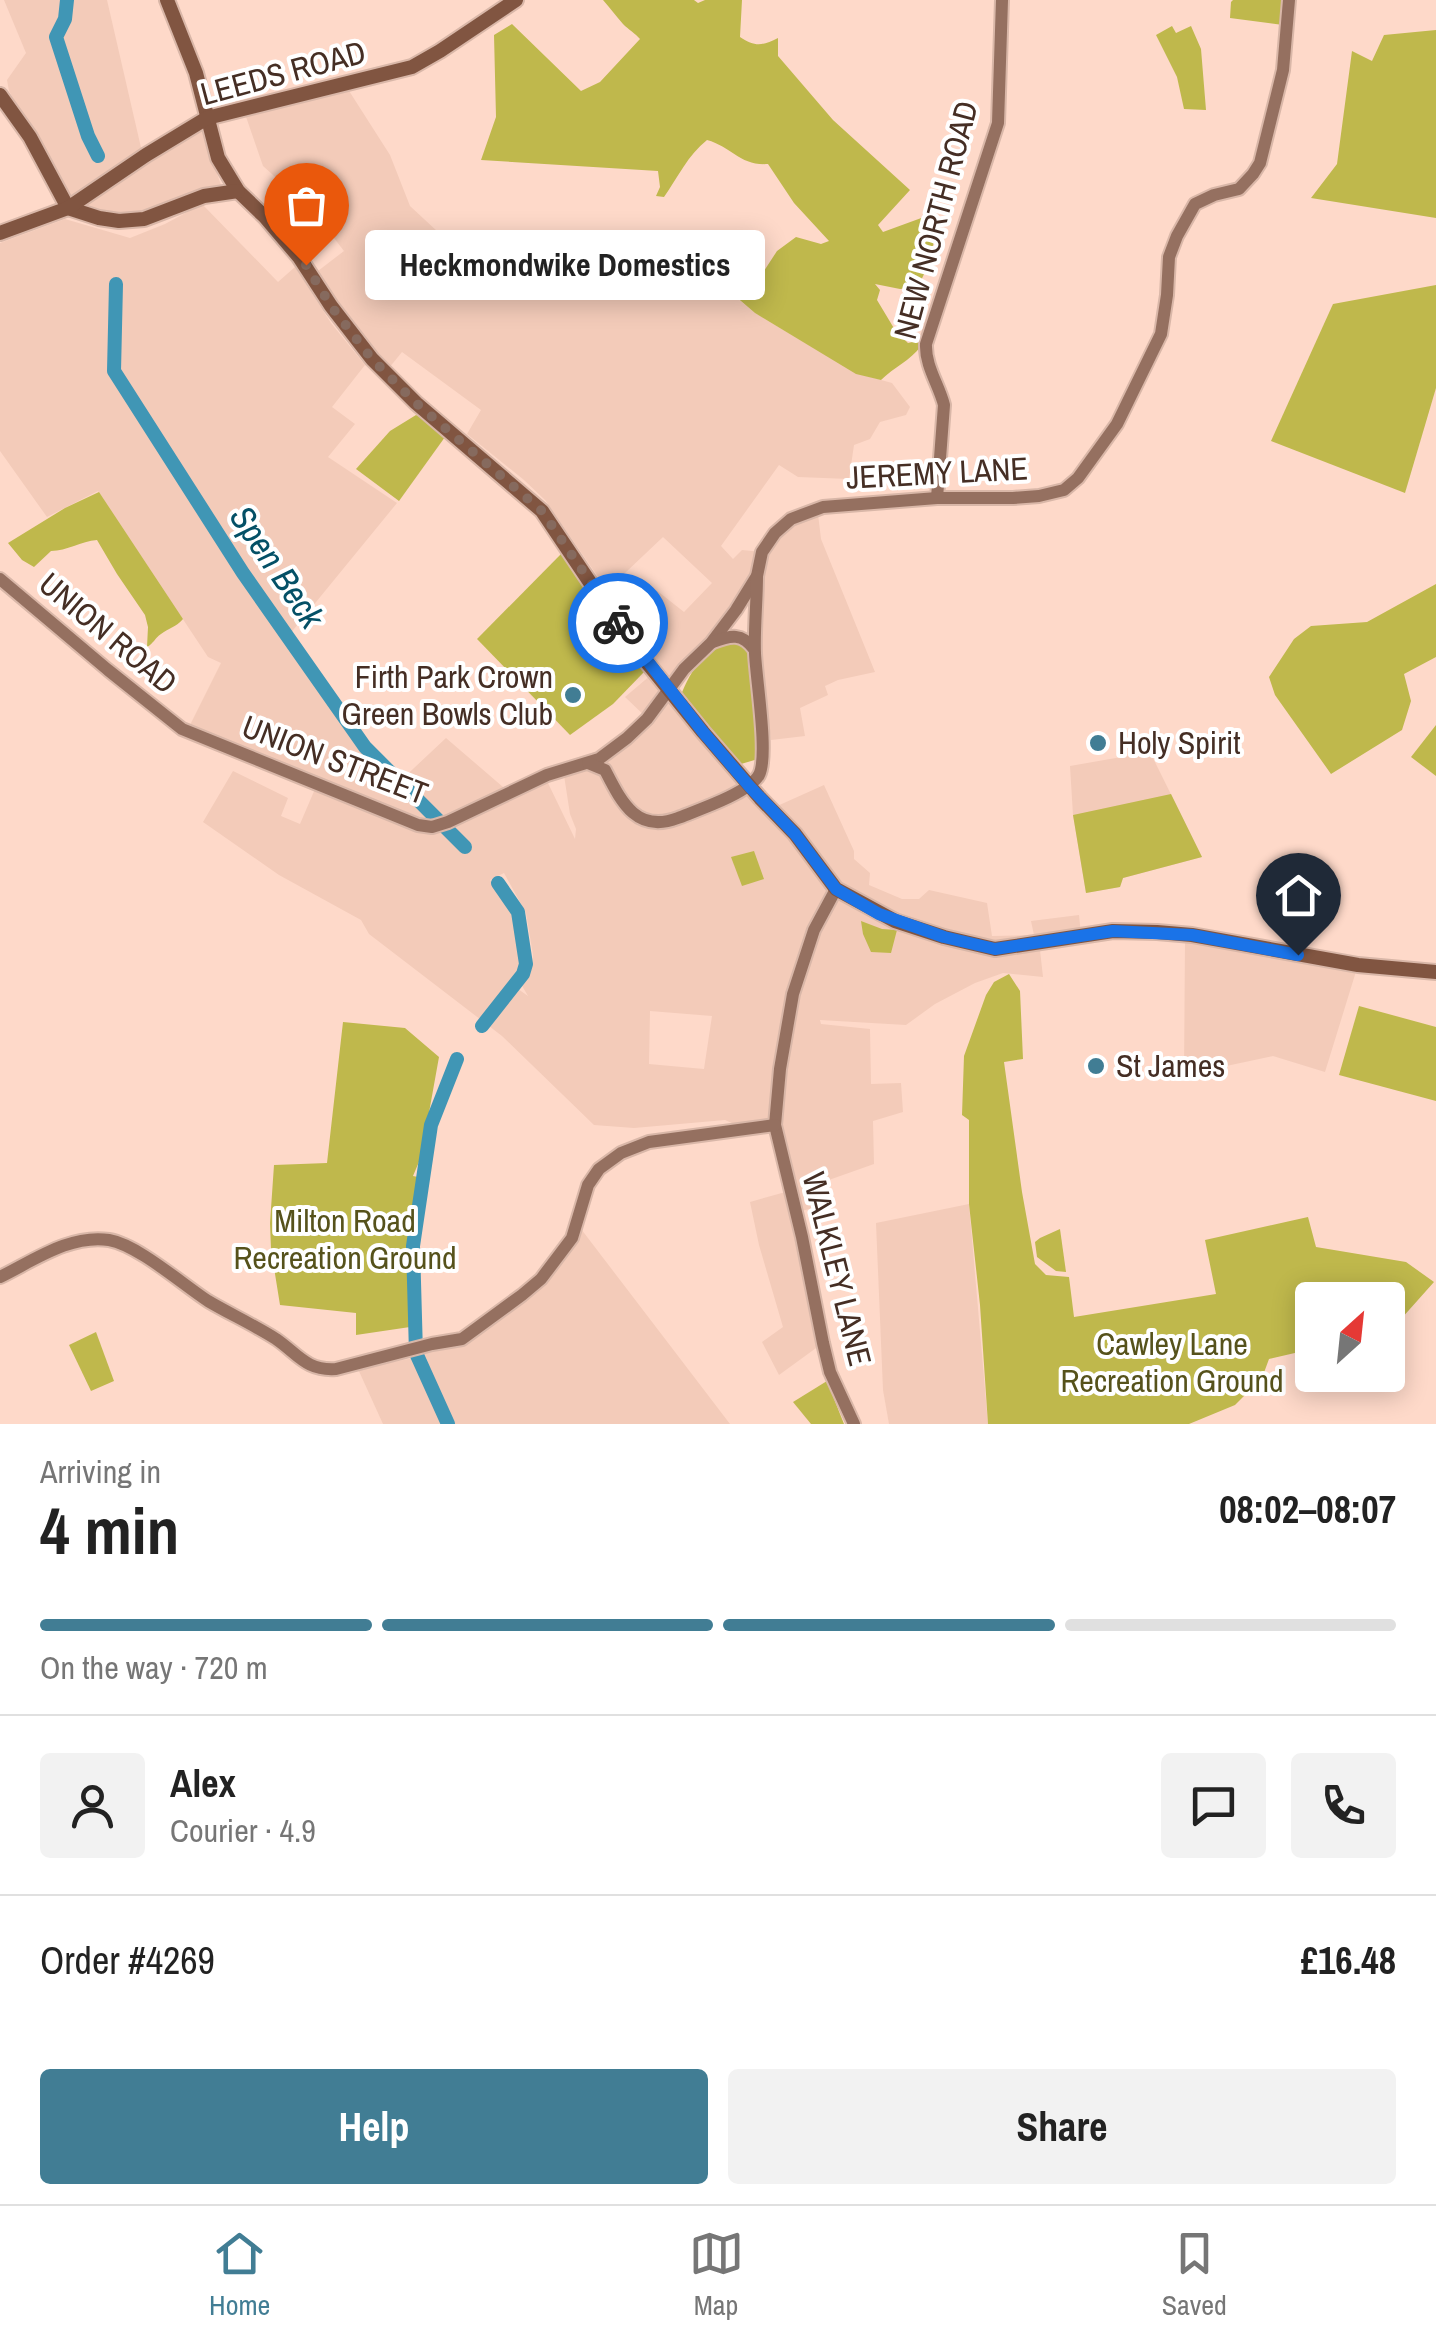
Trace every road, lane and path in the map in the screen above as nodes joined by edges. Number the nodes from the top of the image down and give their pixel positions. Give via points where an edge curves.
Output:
1 (168, 0) edge
2 (516, 0) edge
3 (1002, 0) edge
4 (1289, 0) edge
5 (0, 95) edge
6 (207, 118) junction
7 (238, 191) junction
8 (68, 208) junction
9 (0, 233) edge
10 (936, 498) junction
11 (790, 520) joint
12 (757, 576) junction
13 (0, 579) edge
14 (711, 643) junction
15 (754, 648) junction
16 (670, 691) junction
17 (182, 729) joint
18 (612, 749) junction
19 (588, 763) junction
20 (608, 775) junction
21 (750, 787) junction
22 (836, 889) junction
23 (856, 902) junction
24 (827, 906) junction
25 (1436, 972) edge
26 (775, 1125) junction
27 (0, 1277) edge
28 (854, 1424) edge

1 - 6 main road
2 - 6 main road, LEEDS ROAD via 412,67
3 - 10 street, NEW NORTH ROAD via 998,123 926,344 943,412
4 - 10 street, JEREMY LANE via 1279,87 1260,163 1239,188 1195,204 1169,257 1161,334 1127,408 1078,478 1053,494
5 - 8 main road
6 - 7 main road via 218,158
6 - 8 main road, LEEDS ROAD
7 - 8 main road via 144,219 98,218
7 - 16 main road via 306,265 372,359 542,511
8 - 9 main road, LEEDS ROAD
10 - 11 street, JEREMY LANE via 822,507
11 - 12 street, UNION STREET via 762,552
12 - 14 street, UNION STREET
12 - 15 street
13 - 17 street, UNION ROAD
14 - 15 street via 739,636
14 - 16 street, UNION STREET
15 - 21 street via 763,746
16 - 18 street, UNION STREET
16 - 21 main road
17 - 19 street, UNION STREET via 432,828 547,774
18 - 19 street, UNION STREET
18 - 20 street
19 - 20 street
20 - 21 street via 620,802 652,822 676,819
21 - 22 main road
22 - 23 main road
22 - 24 street, WALKLEY LANE
23 - 24 street
23 - 25 main road via 895,921 995,949 1113,931 1156,932
24 - 26 street, WALKLEY LANE via 802,962
26 - 27 street via 621,1152 591,1180 572,1238 522,1296 462,1339 336,1369 305,1363 110,1240 56,1248
26 - 28 street, WALKLEY LANE via 822,1344

